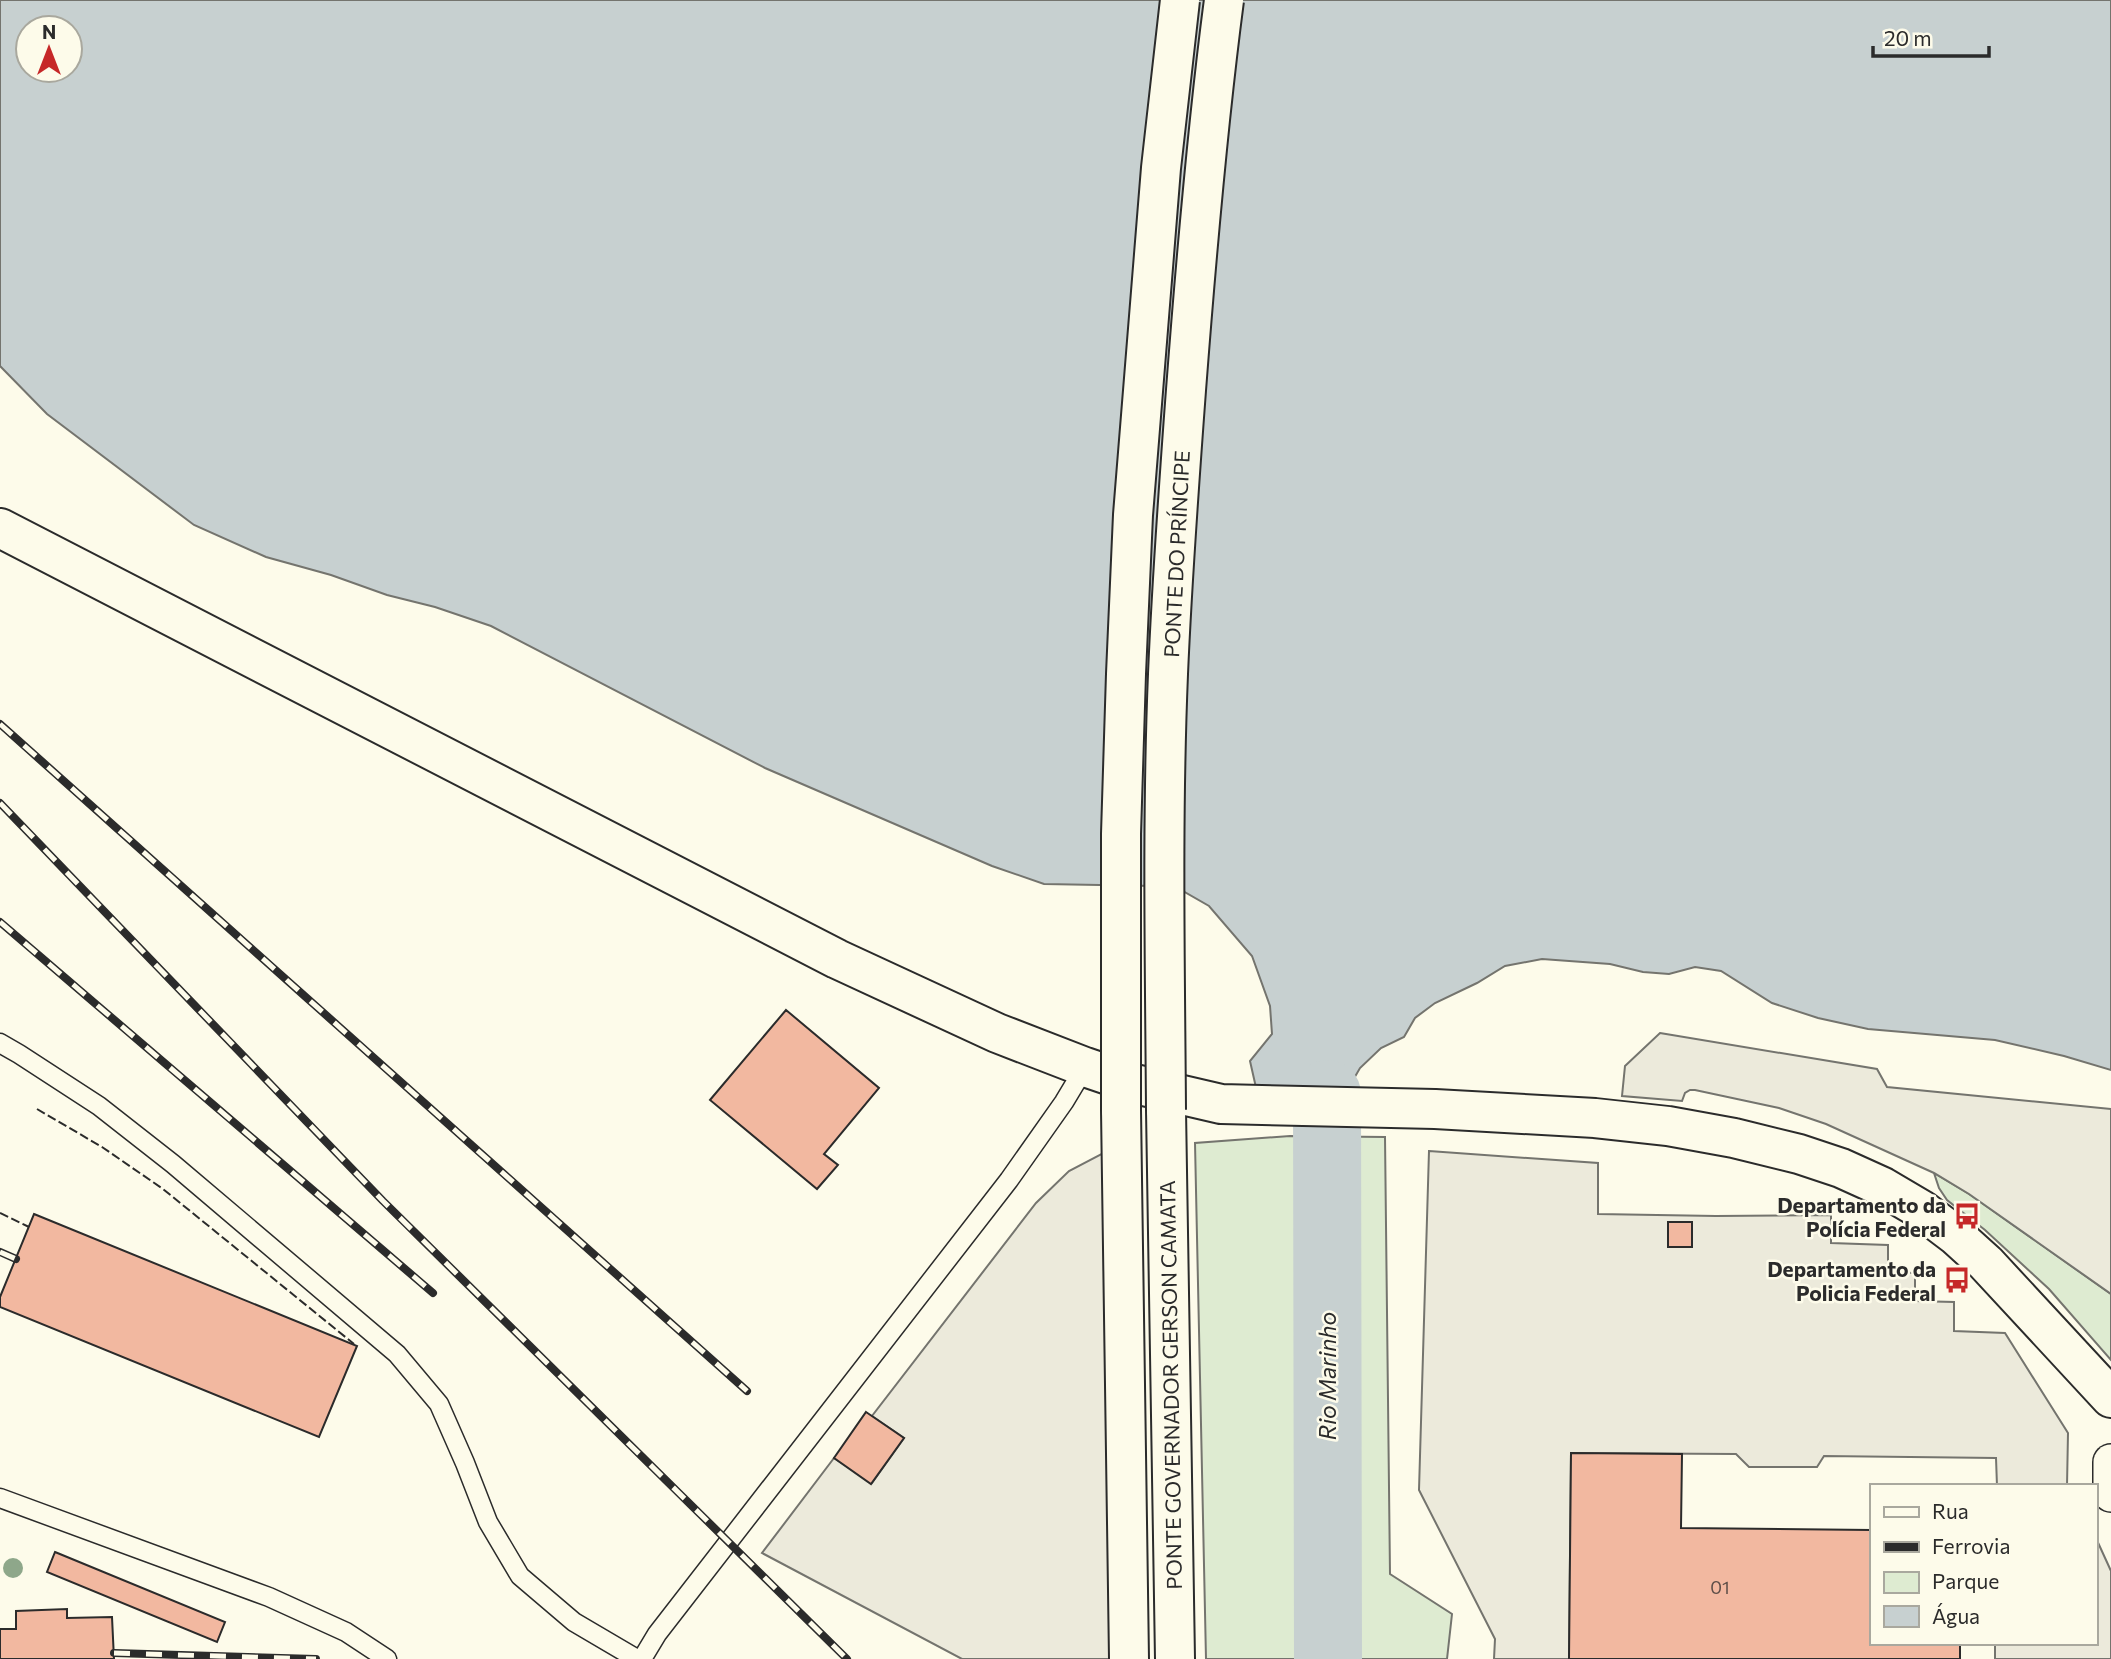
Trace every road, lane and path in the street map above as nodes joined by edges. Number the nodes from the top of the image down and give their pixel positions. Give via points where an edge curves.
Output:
1 (1180, 0) edge
2 (1224, 0) edge
3 (0, 527) edge
4 (0, 1043) edge
5 (1085, 1067) junction
6 (1166, 1110) joint
7 (1123, 1265) junction
8 (2111, 1398) edge
9 (2111, 1462) edge
10 (2111, 1494) edge
11 (0, 1497) edge
12 (387, 1659) edge
13 (639, 1659) edge
14 (1111, 1659) edge
15 (1129, 1659) edge
16 (1175, 1659) edge

1 - 7 main road, PONTE DO PRÍNCIPE, bridge via 1159,181 1133,515 1121,834
2 - 6 main road, PONTE DO PRÍNCIPE, bridge via 1195,275 1168,676
3 - 5 main road via 837,959 997,1033
4 - 13 lane via 99,1107 173,1164 397,1354 439,1404 488,1522 520,1576 574,1622
5 - 8 main road via 1221,1104 1595,1118 1668,1126 1798,1154 1890,1191 1955,1235
5 - 13 lane via 1009,1180
6 - 16 main road, PONTE GOVERNADOR GERSON CAMATA
7 - 14 main road
7 - 15 main road
9 - 10 street
11 - 12 lane via 279,1602 346,1632

